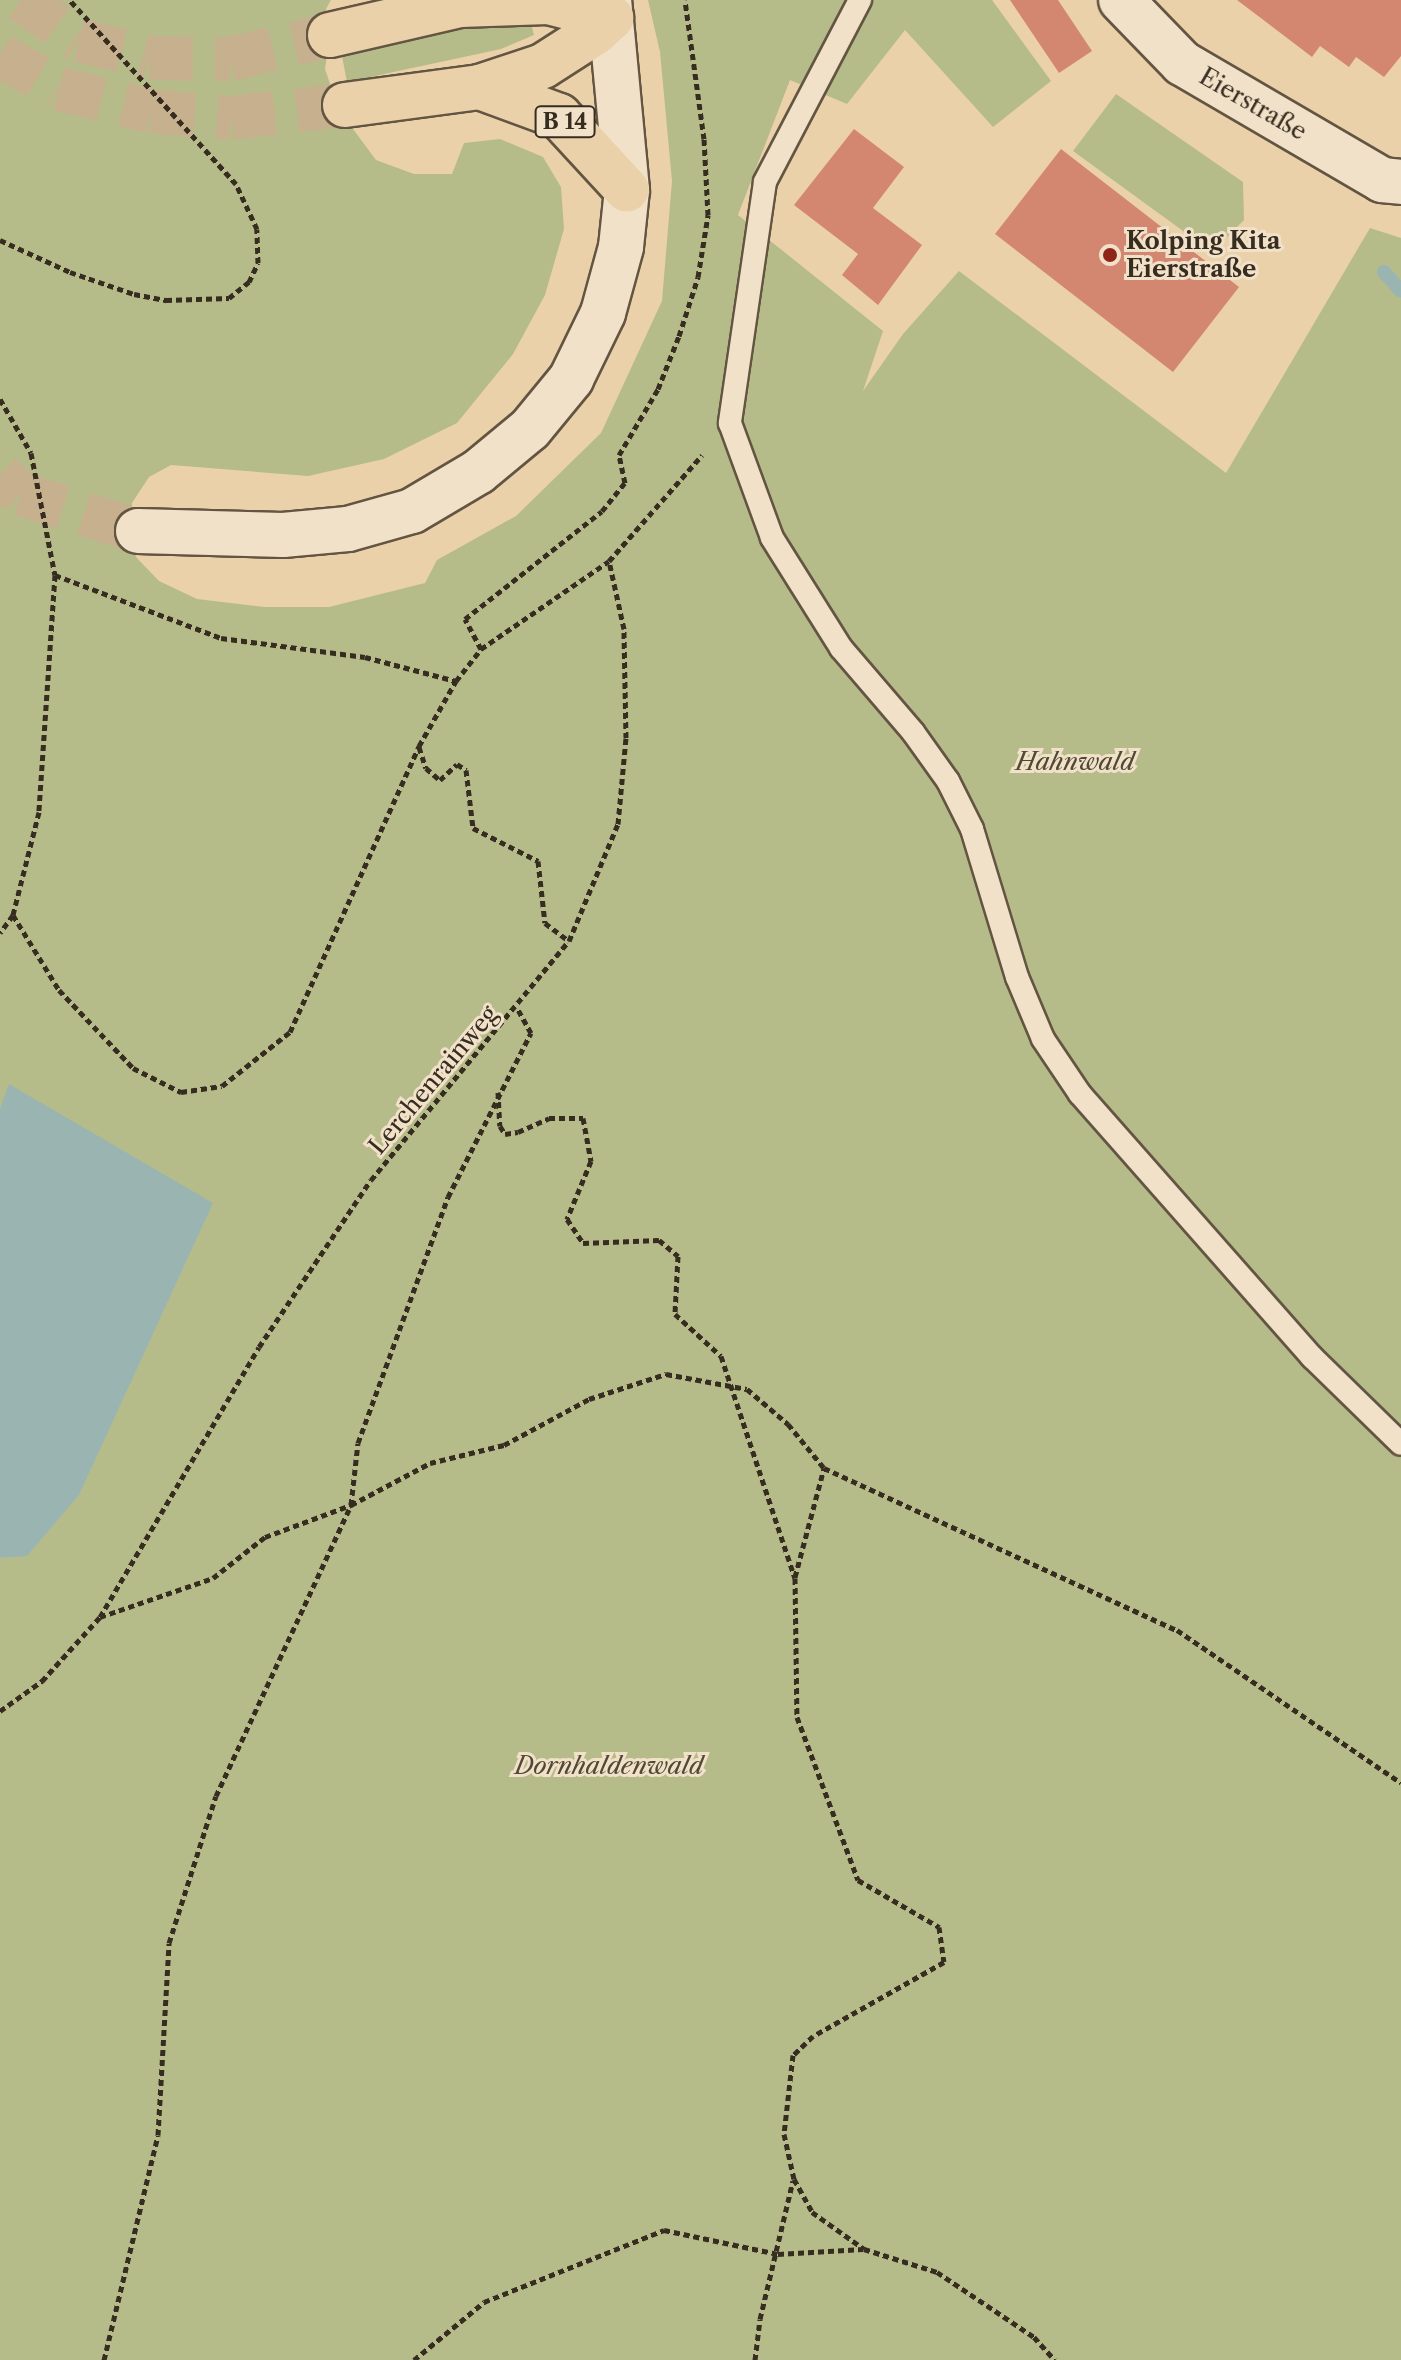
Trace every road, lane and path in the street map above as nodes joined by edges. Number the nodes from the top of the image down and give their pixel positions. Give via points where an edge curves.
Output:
1 (70, 0) edge
2 (860, 0) edge
3 (1121, 0) edge
4 (463, 2) edge
5 (606, 6) edge
6 (330, 35) tunnel mouth
7 (480, 87) junction
8 (345, 105) tunnel mouth
9 (1401, 182) edge
10 (627, 190) junction
11 (0, 240) edge
12 (0, 399) edge
13 (730, 423) junction
14 (138, 531) tunnel mouth
15 (609, 561) junction
16 (55, 575) junction
17 (456, 681) junction
18 (419, 746) junction
19 (13, 915) junction
20 (0, 933) edge
21 (569, 941) junction
22 (517, 1008) junction
23 (498, 1092) junction
24 (732, 1384) junction
25 (1401, 1444) edge
26 (824, 1468) junction
27 (351, 1505) junction
28 (795, 1578) junction
29 (100, 1617) junction
30 (0, 1711) edge
31 (1401, 1783) edge
32 (794, 2179) junction
33 (864, 2249) junction
34 (778, 2254) junction
35 (104, 2360) edge
36 (414, 2360) edge
37 (755, 2360) edge
38 (1055, 2360) edge

1 - 11 path via 236,184 257,229 258,263 249,282 229,298 166,300 70,272
2 - 13 lane via 765,182
3 - 9 main road, Eierstraße via 1182,63 1382,180
4 - 5 main road
4 - 6 main road
5 - 7 main road, B 14 via 596,32 543,66
5 - 10 main road
7 - 8 main road, B 14
7 - 10 main road, B 14 via 559,116
10 - 14 main road via 621,247 603,313 571,379 530,429 478,472 412,511 348,529 283,535
12 - 16 path via 31,453
13 - 15 path
13 - 25 lane via 772,538 841,648 948,781 972,829 1017,977 1043,1039 1080,1094 1159,1188 1312,1357
15 - 17 path via 481,649
15 - 21 path, Lerchenrainweg via 624,629 626,738 618,824
16 - 17 path via 221,638 365,657
16 - 19 path via 39,812
17 - 18 path
18 - 19 path via 290,1032 222,1086 181,1092 133,1068 59,990
18 - 21 path via 426,768 440,780 457,764 466,770 473,828 538,861 545,923
19 - 20 path
21 - 22 path, Lerchenrainweg
22 - 23 path via 531,1033
22 - 29 path, Lerchenrainweg via 371,1180 259,1347
23 - 24 path via 505,1134 549,1118 583,1118 591,1161 567,1219 583,1243 659,1240 678,1256 675,1314 721,1356
23 - 27 path via 448,1197 358,1443
24 - 26 path via 747,1389 788,1424
24 - 27 path via 666,1374 653,1378 589,1399 504,1445 430,1463
24 - 28 path
26 - 28 path
26 - 31 path via 1177,1630
27 - 29 path via 265,1537 213,1578
27 - 35 path via 216,1796 169,1943 158,2135
28 - 32 path via 797,1717 858,1880 939,1927 944,1962 825,2029 793,2055 784,2134
29 - 30 path, Lerchenrainweg via 42,1681
32 - 33 path via 812,2212
32 - 34 path
33 - 34 path
33 - 38 path via 937,2272 1034,2337
34 - 36 path via 664,2230 484,2302
34 - 37 path

